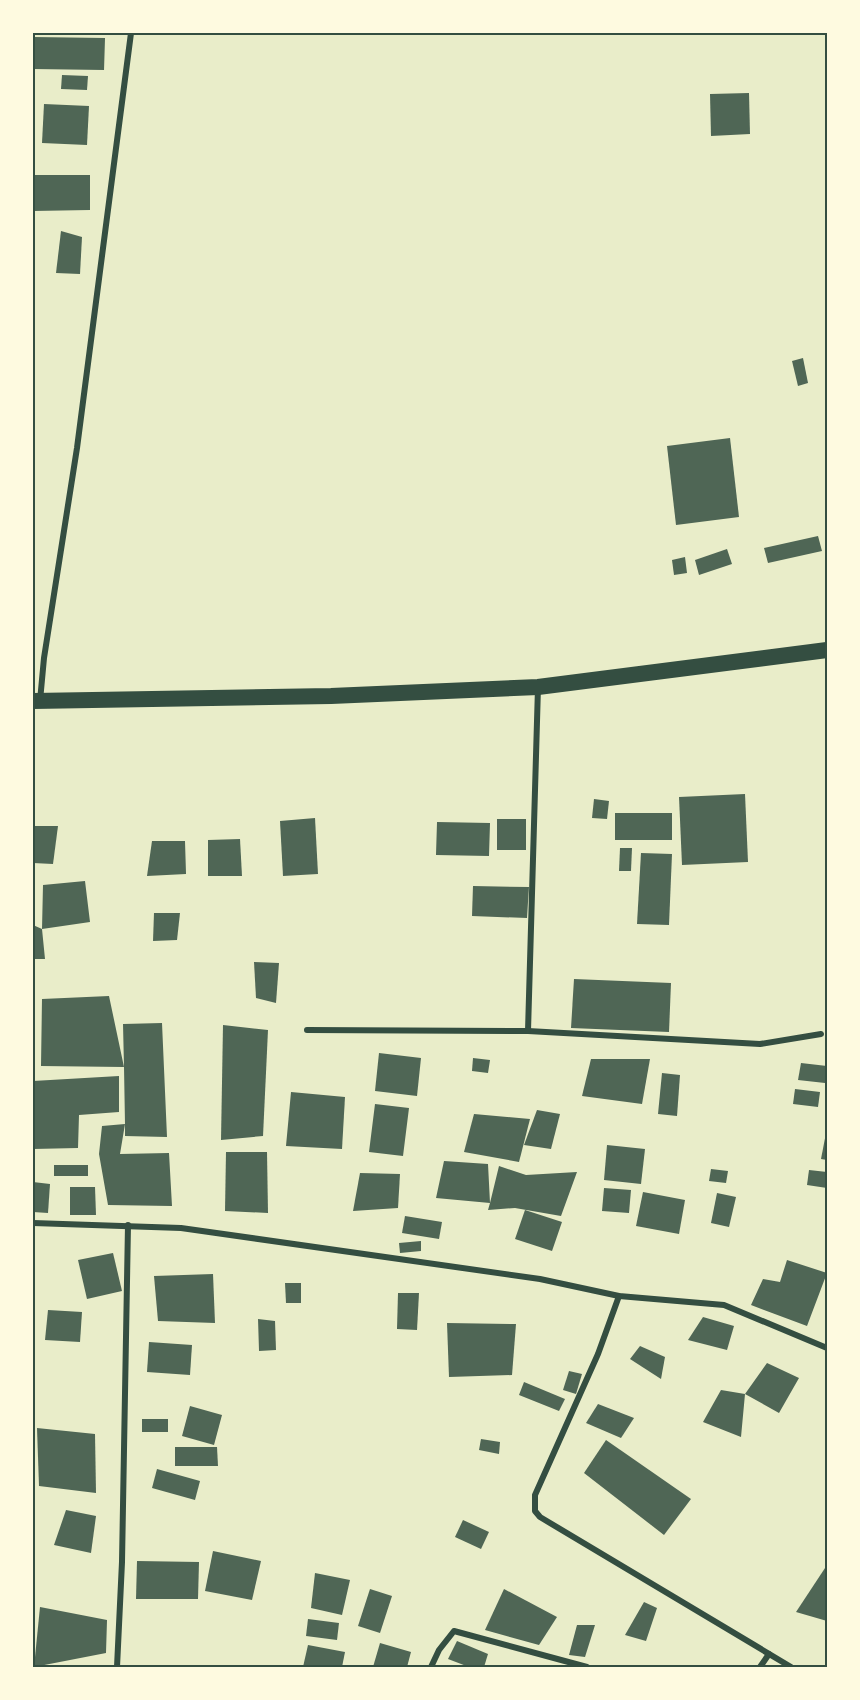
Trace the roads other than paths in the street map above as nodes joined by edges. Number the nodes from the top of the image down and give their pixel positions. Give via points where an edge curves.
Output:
1 (131, 33) edge
2 (827, 650) edge
3 (538, 687) junction
4 (37, 701) edge
5 (307, 1030) dead end
6 (528, 1031) junction
7 (820, 1034) dead end
8 (33, 1223) edge
9 (128, 1225) junction
10 (619, 1296) junction
11 (827, 1348) edge
12 (769, 1653) junction
13 (117, 1667) edge
14 (431, 1667) edge
15 (587, 1667) edge
16 (760, 1667) edge
17 (791, 1667) edge

1 - 4 street via 77,448
2 - 3 highway
3 - 4 highway via 330,696
3 - 6 street
5 - 6 street
6 - 7 street via 760,1044
8 - 9 street
9 - 10 street via 181,1228 540,1279
9 - 13 street
10 - 11 street via 724,1305
10 - 12 street via 598,1354 535,1495 535,1511
12 - 16 street
12 - 17 street
14 - 15 street via 454,1631

